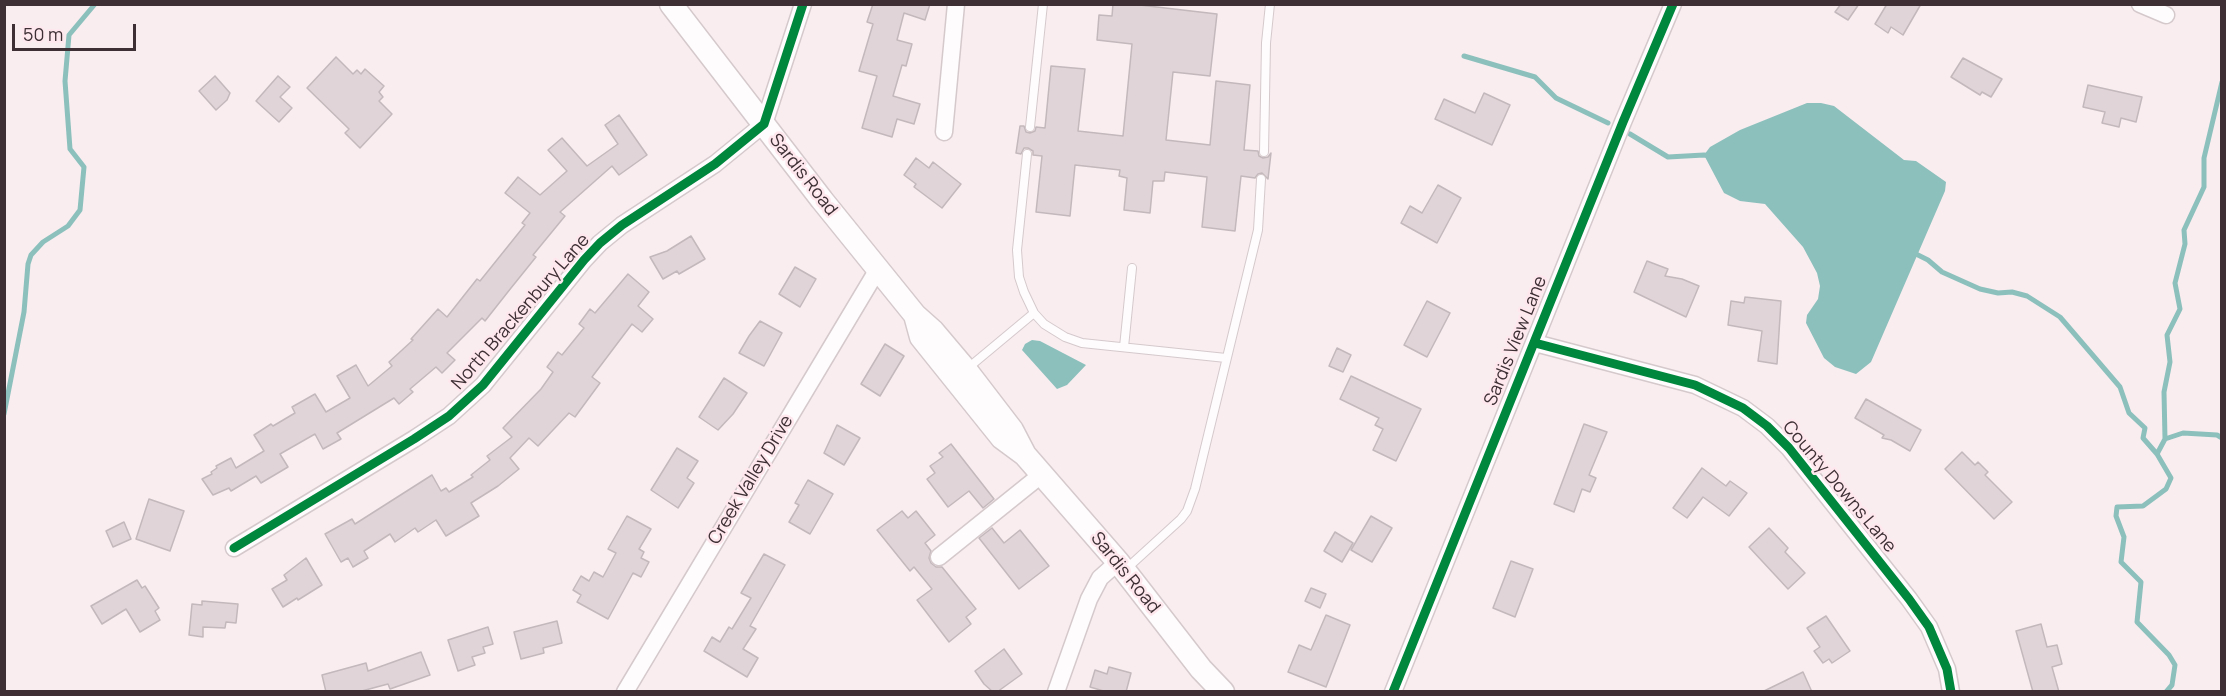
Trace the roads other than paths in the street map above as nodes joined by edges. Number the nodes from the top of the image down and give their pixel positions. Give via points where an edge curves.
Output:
1 (670, 4) edge
2 (803, 4) edge
3 (956, 4) edge
4 (1043, 4) edge
5 (1270, 4) edge
6 (1673, 4) edge
7 (2140, 4) edge
8 (2166, 15) dead end
9 (764, 124) junction
10 (1030, 127) dead end
11 (944, 132) dead end
12 (1264, 152) dead end
13 (1027, 154) dead end
14 (1261, 178) dead end
15 (1132, 268) dead end
16 (878, 269) junction
17 (1034, 313) junction
18 (915, 315) junction
19 (1534, 343) junction
20 (1124, 347) junction
21 (1226, 358) junction
22 (966, 370) junction
23 (1025, 455) junction
24 (1041, 475) junction
25 (234, 548) dead end
26 (939, 557) dead end
27 (1121, 566) junction
28 (625, 692) edge
29 (1056, 692) edge
30 (1223, 692) edge
31 (1393, 692) edge
32 (1951, 692) edge

1 - 9 main road, Sardis Road
2 - 9 street
3 - 11 street
4 - 10 lane
5 - 12 lane
6 - 19 street, Sardis View Lane
7 - 8 street
9 - 16 main road, Sardis Road
9 - 25 street, North Brackenbury Lane via 715,164 600,243 483,385 449,416
13 - 17 lane via 1017,250 1019,277
14 - 21 lane via 1258,230
15 - 20 lane
16 - 18 main road, Sardis Road
16 - 28 street, Creek Valley Drive
17 - 20 lane via 1065,337 1082,343
17 - 22 lane
18 - 22 main road, Sardis Road
18 - 23 main road, Sardis Road via 921,337 1002,438
19 - 31 street, Sardis View Lane
19 - 32 street, County Downs Lane via 1695,385 1743,408 1767,426 1789,448 1929,627 1947,669
20 - 21 lane
21 - 27 lane via 1196,489 1187,511
22 - 23 main road, Sardis Road via 1012,430
23 - 24 main road, Sardis Road
24 - 26 street
24 - 27 main road, Sardis Road
27 - 29 street via 1100,578 1089,599
27 - 30 main road, Sardis Road

